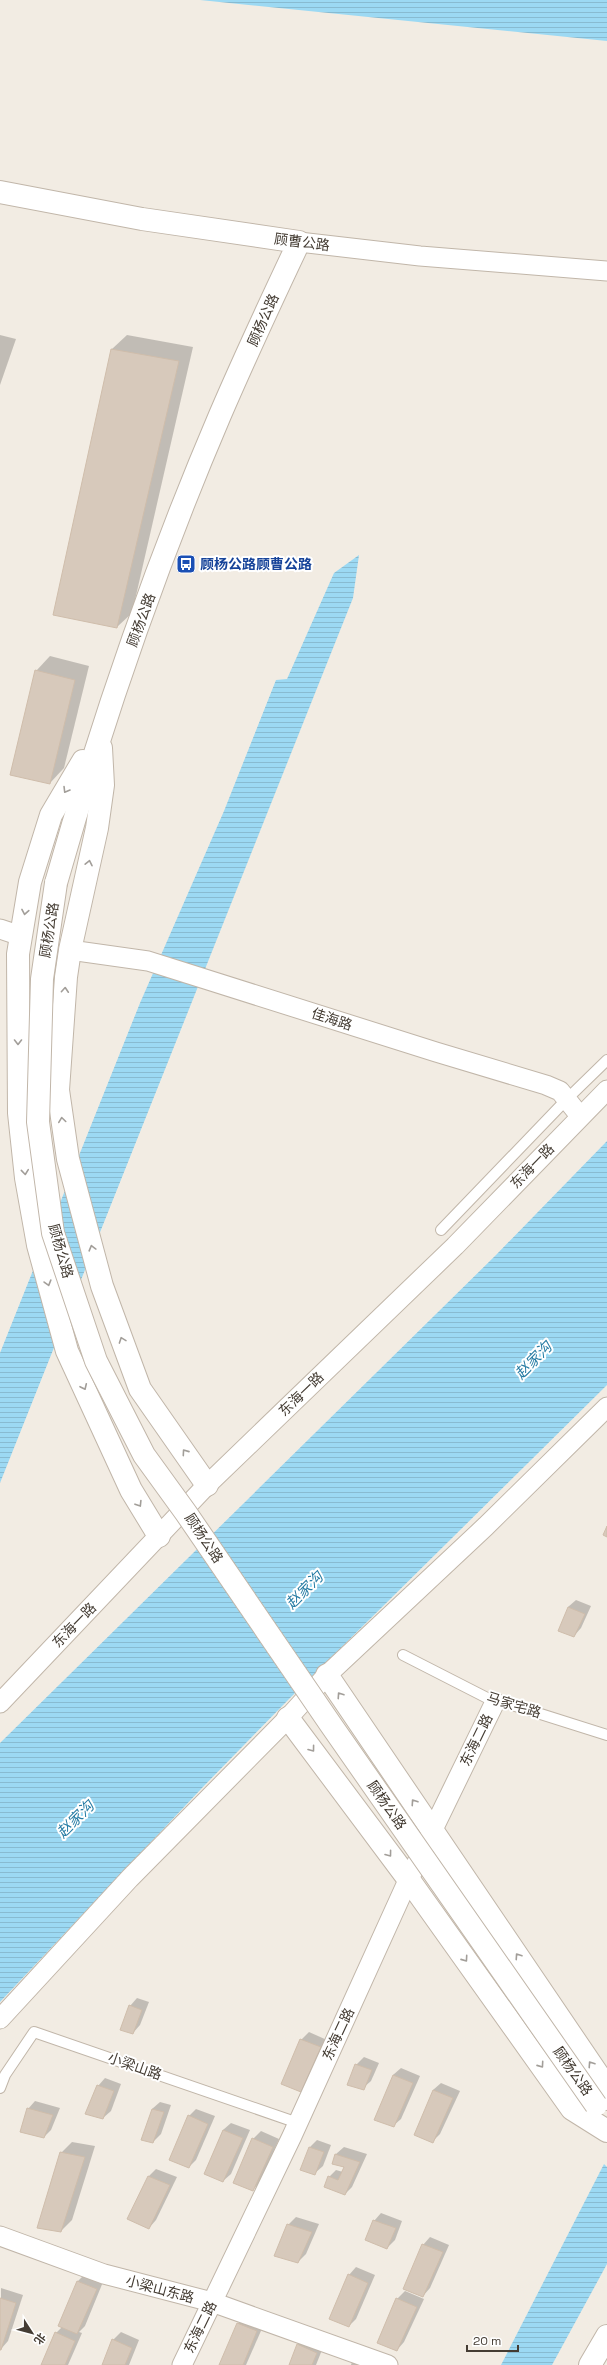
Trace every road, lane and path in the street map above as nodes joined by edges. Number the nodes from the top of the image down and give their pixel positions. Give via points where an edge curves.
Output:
1 (0, 192) edge
2 (299, 242) junction
3 (607, 271) edge
4 (100, 733) junction
5 (0, 929) edge
6 (21, 936) junction
7 (70, 950) junction
8 (607, 1060) edge
9 (607, 1090) edge
10 (567, 1099) junction
11 (580, 1116) junction
12 (441, 1230) dead end
13 (607, 1407) edge
14 (207, 1484) junction
15 (159, 1536) junction
16 (403, 1655) dead end
17 (327, 1675) junction
18 (495, 1702) junction
19 (0, 1703) edge
20 (288, 1718) junction
21 (607, 1735) edge
22 (433, 1830) junction
23 (409, 1880) junction
24 (0, 2019) edge
25 (0, 2088) edge
26 (603, 2109) edge
27 (298, 2123) junction
28 (607, 2131) edge
29 (0, 2236) edge
30 (212, 2302) junction
31 (607, 2336) edge
32 (182, 2365) edge
33 (388, 2365) edge
34 (590, 2365) edge

1 - 2 street, 顾曹公路 via 142,219
2 - 3 street, 顾曹公路 via 420,256
2 - 4 street, 顾杨公路 via 220,415 165,554
4 -> 6 street via 51,815 30,882
7 -> 4 street via 97,828 103,785
4 - 26 street, 顾杨公路, bridge via 56,883 42,979 38,1122 53,1233 96,1361 144,1455 186,1512 331,1725
5 - 6 street
6 -> 15 street via 18,954 19,1113 26,1178 38,1245 67,1351 131,1490
7 - 10 street, 佳海路 via 148,960 546,1085 560,1091
14 -> 7 street via 140,1389 102,1286 68,1158 58,1090
8 - 10 lane
9 - 11 street, 东海一路
10 - 11 street, 佳海路
10 - 12 lane
11 - 14 street, 东海一路 via 455,1246
13 - 17 street via 486,1526
14 - 15 street, 东海一路
15 - 19 street, 东海一路
16 - 18 lane, 马家宅路
17 - 20 street
22 -> 17 street
18 - 21 lane, 马家宅路 via 506,1703
18 - 22 street, 东海二路
20 -> 23 street
20 - 24 street via 130,1878
22 - 23 street, 东海二路
26 -> 22 street via 603,2082
23 - 27 street, 东海二路
23 -> 28 street via 572,2109
25 - 27 lane, 小梁山路 via 5,2075 34,2032
27 - 30 street, 东海二路
29 - 30 street, 小梁山东路 via 104,2274
30 - 32 street, 东海二路
30 - 33 street, 小梁山东路
31 - 34 street

